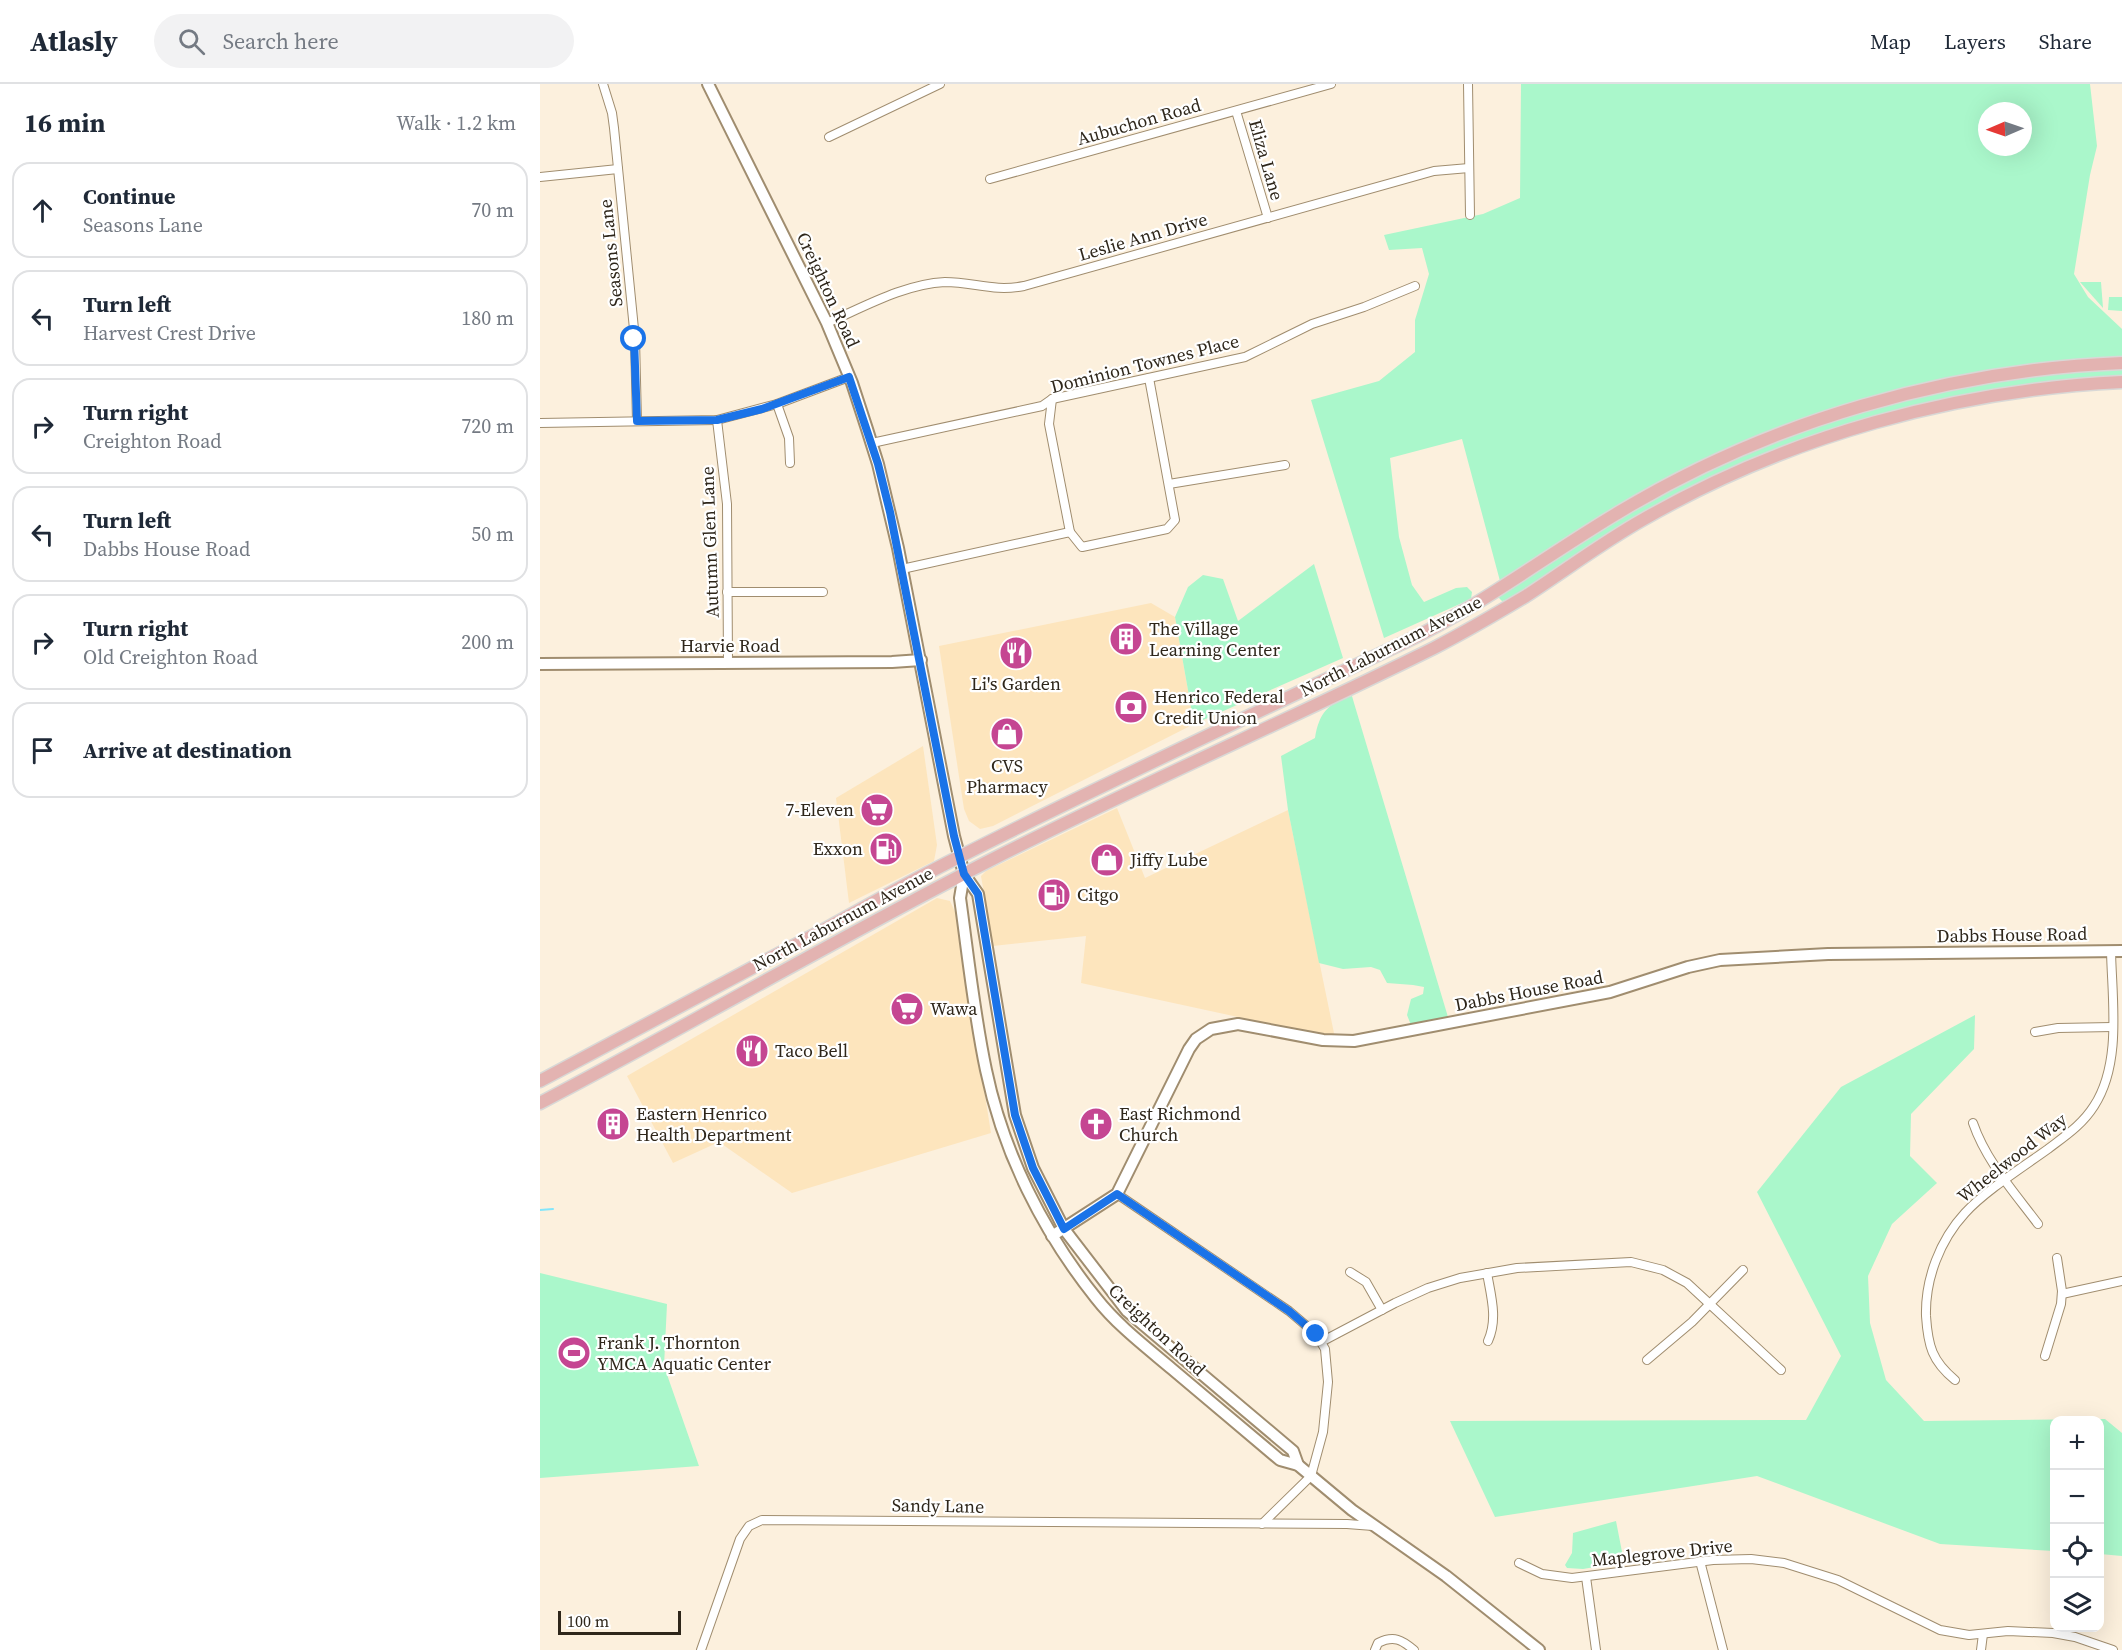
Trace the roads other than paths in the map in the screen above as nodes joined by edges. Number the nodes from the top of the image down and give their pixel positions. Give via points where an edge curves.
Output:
1 (603, 84) edge
2 (708, 84) edge
3 (940, 84) edge
4 (1331, 84) edge
5 (1468, 84) edge
6 (1236, 111) junction
7 (829, 137) dead end
8 (618, 168) junction
9 (1469, 168) junction
10 (540, 177) edge
11 (990, 179) dead end
12 (1470, 215) dead end
13 (1268, 218) junction
14 (1415, 286) dead end
15 (827, 323) junction
16 (2122, 363) edge
17 (849, 377) junction
18 (1149, 378) junction
19 (2122, 382) edge
20 (1052, 399) junction
21 (777, 404) junction
22 (717, 420) junction
23 (637, 421) junction
24 (540, 423) edge
25 (872, 443) junction
26 (790, 463) dead end
27 (1285, 465) dead end
28 (1169, 484) junction
29 (1070, 532) junction
30 (902, 569) junction
31 (727, 592) junction
32 (823, 592) dead end
33 (921, 660) junction
34 (728, 662) junction
35 (540, 664) edge
36 (960, 856) junction
37 (964, 874) junction
38 (2116, 951) edge
39 (2112, 1028) junction
40 (2034, 1032) dead end
41 (540, 1081) edge
42 (540, 1103) edge
43 (1973, 1123) dead end
44 (2005, 1181) junction
45 (1117, 1194) junction
46 (2038, 1224) dead end
47 (1064, 1229) junction
48 (1052, 1236) junction
49 (2057, 1258) dead end
50 (1743, 1270) dead end
51 (1350, 1272) dead end
52 (1487, 1273) junction
53 (2122, 1281) edge
54 (2062, 1294) junction
55 (1711, 1303) junction
56 (1382, 1310) junction
57 (1488, 1341) dead end
58 (1321, 1342) junction
59 (2045, 1356) dead end
60 (1647, 1360) dead end
61 (1781, 1370) dead end
62 (1955, 1380) dead end
63 (1298, 1465) junction
64 (1311, 1476) junction
65 (1262, 1524) junction
66 (1378, 1527) junction
67 (1700, 1561) junction
68 (1519, 1563) dead end
69 (1586, 1577) junction
70 (1983, 1634) junction
71 (701, 1650) edge
72 (1375, 1650) edge
73 (1414, 1650) edge
74 (1539, 1650) edge
75 (1596, 1650) edge
76 (1724, 1650) edge
77 (1981, 1650) edge
78 (2113, 1650) edge

1 - 8 street, Seasons Lane via 612,113
2 - 15 main road, Creighton Road
3 - 7 street
4 - 6 street, Aubuchon Road
5 - 9 street
6 - 11 street, Aubuchon Road
6 - 13 street, Eliza Lane
8 - 10 street
8 - 23 street, Seasons Lane via 634,339
9 - 12 street
9 - 13 street, Leslie Ann Drive via 1434,171
13 - 15 street, Leslie Ann Drive via 1024,286 1000,289 955,282 926,284
14 - 18 street, Dominion Townes Place via 1312,324 1245,357
15 - 17 main road, Creighton Road
16 - 36 main road, North Laburnum Avenue via 2012,373 1932,388 1823,418 1749,447 1623,510 1406,642
17 - 21 street
17 - 25 main road, Creighton Road
18 - 20 street, Dominion Townes Place
18 - 28 street
19 - 37 main road, North Laburnum Avenue via 2021,391 1939,406 1832,435 1766,460 1647,517 1519,600 1439,645
20 - 25 street, Dominion Townes Place via 1042,406
20 - 29 street via 1049,424
21 - 22 street
21 - 26 street via 789,438
22 - 23 street
22 - 31 street, Autumn Glen Lane via 727,504
23 - 24 street
25 - 30 main road, Creighton Road
27 - 28 street
28 - 29 street via 1176,520 1167,529 1082,547
29 - 30 street
30 - 33 main road, Creighton Road
31 - 32 street
31 - 34 street, Autumn Glen Lane
33 - 34 main road, Harvie Road
33 - 36 main road, Creighton Road
34 - 35 main road, Harvie Road
36 - 37 main road, Creighton Road
36 - 41 main road, North Laburnum Avenue
37 - 42 main road, North Laburnum Avenue
37 - 47 main road, Creighton Road via 978,894 1019,1128 1040,1184
37 - 48 main road, Creighton Road via 960,898 985,1068 1008,1144
38 - 39 street, Wheelwood Way
38 - 45 main road, Dabbs House Road via 1749,957 1699,964 1610,992 1354,1041 1323,1040 1238,1024 1211,1029 1189,1049
39 - 40 street
39 - 44 street, Wheelwood Way via 2111,1066 2094,1107 2070,1133
43 - 44 street
44 - 46 street
44 - 62 street, Wheelwood Way via 1970,1208 1952,1230 1929,1283 1926,1310 1931,1350 1938,1364
45 - 47 main road
45 - 58 street via 1289,1311
47 - 48 main road
47 - 63 main road, Creighton Road via 1127,1311 1293,1451
48 - 63 main road, Creighton Road via 1096,1299 1131,1334 1280,1460
49 - 54 street
50 - 55 street
51 - 56 street via 1366,1282
52 - 55 street via 1606,1262 1641,1263 1680,1278
52 - 56 street via 1428,1288
52 - 57 street via 1494,1315
53 - 54 street
54 - 59 street
55 - 60 street
55 - 61 street
56 - 58 street
58 - 64 street via 1328,1382 1323,1432
63 - 64 main road, Creighton Road
64 - 65 street
64 - 66 main road, Creighton Road
65 - 66 street, Sandy Lane
65 - 71 street, Sandy Lane via 762,1520 749,1526 740,1539
66 - 74 main road, Creighton Road
67 - 69 street, Maplegrove Drive
67 - 70 street, Maplegrove Drive via 1751,1559 1790,1564 1838,1580 1935,1628
67 - 76 street
68 - 69 street, Maplegrove Drive via 1551,1576
69 - 75 street
70 - 77 street
70 - 78 street, Maplegrove Drive via 2053,1633
72 - 73 street via 1378,1643 1394,1638

